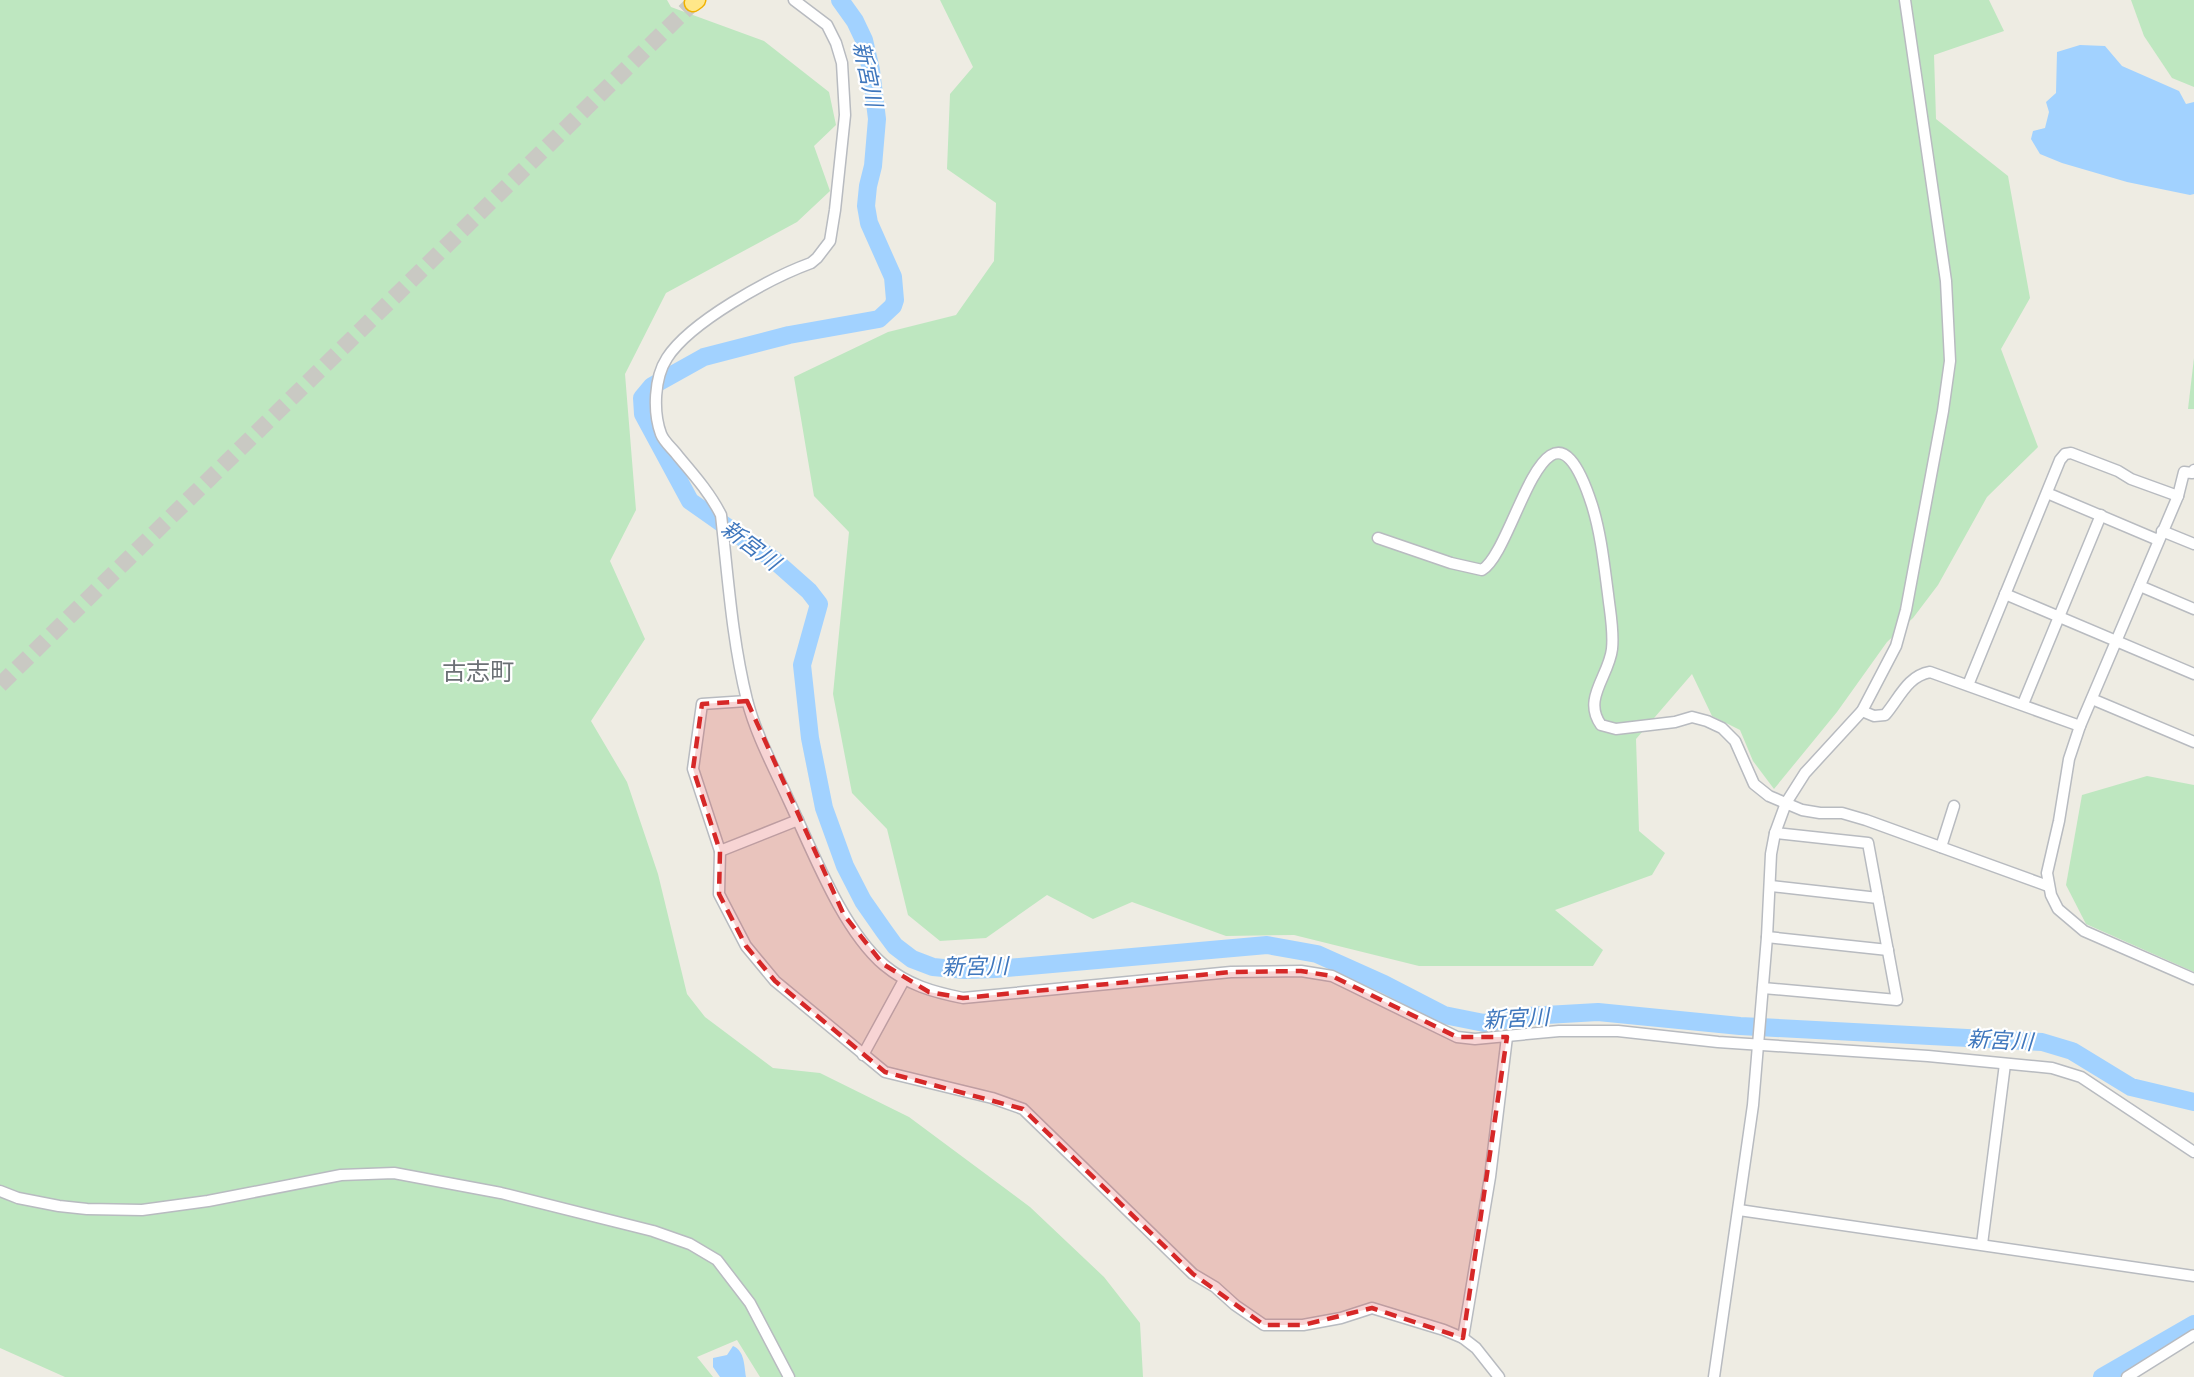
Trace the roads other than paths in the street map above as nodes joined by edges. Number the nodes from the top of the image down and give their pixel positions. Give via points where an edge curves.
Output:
1 (794, 0) edge
2 (1905, 0) edge
3 (2194, 470) edge
4 (2047, 494) junction
5 (2178, 496) junction
6 (2102, 515) junction
7 (2160, 535) junction
8 (1378, 538) dead end
9 (2194, 544) edge
10 (2140, 586) junction
11 (2005, 594) junction
12 (2194, 609) edge
13 (2059, 618) junction
14 (2116, 642) junction
15 (2194, 674) edge
16 (1968, 685) junction
17 (2092, 699) junction
18 (747, 701) junction
19 (2023, 704) junction
20 (1862, 711) junction
21 (2080, 726) junction
22 (2194, 742) edge
23 (1786, 803) junction
24 (1954, 806) dead end
25 (798, 820) junction
26 (1775, 833) junction
27 (1941, 847) junction
28 (720, 851) junction
29 (1771, 886) junction
30 (2048, 886) junction
31 (1878, 898) junction
32 (1767, 937) junction
33 (1888, 950) junction
34 (2194, 979) edge
35 (904, 980) junction
36 (1763, 988) junction
37 (1507, 1037) junction
38 (1759, 1039) junction
39 (863, 1055) junction
40 (2005, 1064) junction
41 (2194, 1152) edge
42 (0, 1191) edge
43 (1739, 1210) junction
44 (1982, 1244) junction
45 (2194, 1276) edge
46 (2194, 1335) edge
47 (1463, 1338) junction
48 (789, 1377) edge
49 (1499, 1377) edge
50 (1714, 1377) edge
51 (2127, 1377) edge

1 - 18 street via 827,25 842,63 845,115 830,241 811,263 762,285 680,341 665,361 655,399 662,435 714,500 721,515 736,644
2 - 20 street via 1946,281 1950,361 1906,610 1896,646
3 - 5 street via 2184,472
4 - 5 street via 2060,460 2071,453
4 - 6 street
4 - 11 street
5 - 7 street
6 - 7 street
6 - 13 street
7 - 9 street
7 - 10 street
8 - 23 street via 1482,570 1505,537 1531,479 1545,460 1555,453 1569,457 1587,494 1599,534 1611,621 1612,650 1596,693 1595,717 1601,725 1616,729 1692,717 1707,721 1722,728 1735,741 1754,784
10 - 12 street
10 - 14 street
11 - 13 street
11 - 16 street
13 - 14 street
13 - 19 street
14 - 15 street
14 - 17 street
16 - 19 street
16 - 20 street via 1930,672 1921,673 1910,680 1885,715 1875,717
17 - 21 street
17 - 22 street
18 - 25 street
18 - 28 street via 702,704 693,769
19 - 21 street
20 - 23 street via 1805,773
21 - 30 street via 2068,759 2047,873
23 - 26 street
23 - 27 street via 1802,810 1842,813
24 - 27 street
25 - 28 street
25 - 35 street via 844,915 864,944
26 - 29 street
26 - 31 street via 1868,843
27 - 30 street
28 - 39 street via 719,894 746,946 775,981
29 - 31 street
29 - 32 street
30 - 34 street via 2058,909 2084,931
31 - 33 street
32 - 33 street
32 - 36 street
33 - 36 street via 1897,1000
35 - 37 street via 930,992 963,998 1231,972 1301,971 1332,976 1456,1037
35 - 39 street
36 - 38 street
37 - 38 street via 1618,1030 1718,1042
37 - 47 street via 1490,1177
38 - 40 street
38 - 43 street
39 - 47 street via 885,1072 1023,1109 1193,1274 1264,1325 1303,1324 1372,1308
40 - 41 street via 2052,1068 2081,1077
40 - 44 street
42 - 48 street via 59,1206 142,1210 341,1175 393,1173 501,1193 653,1231 690,1244 717,1260 750,1303
43 - 44 street
43 - 50 street
44 - 45 street
46 - 51 street
47 - 49 street

